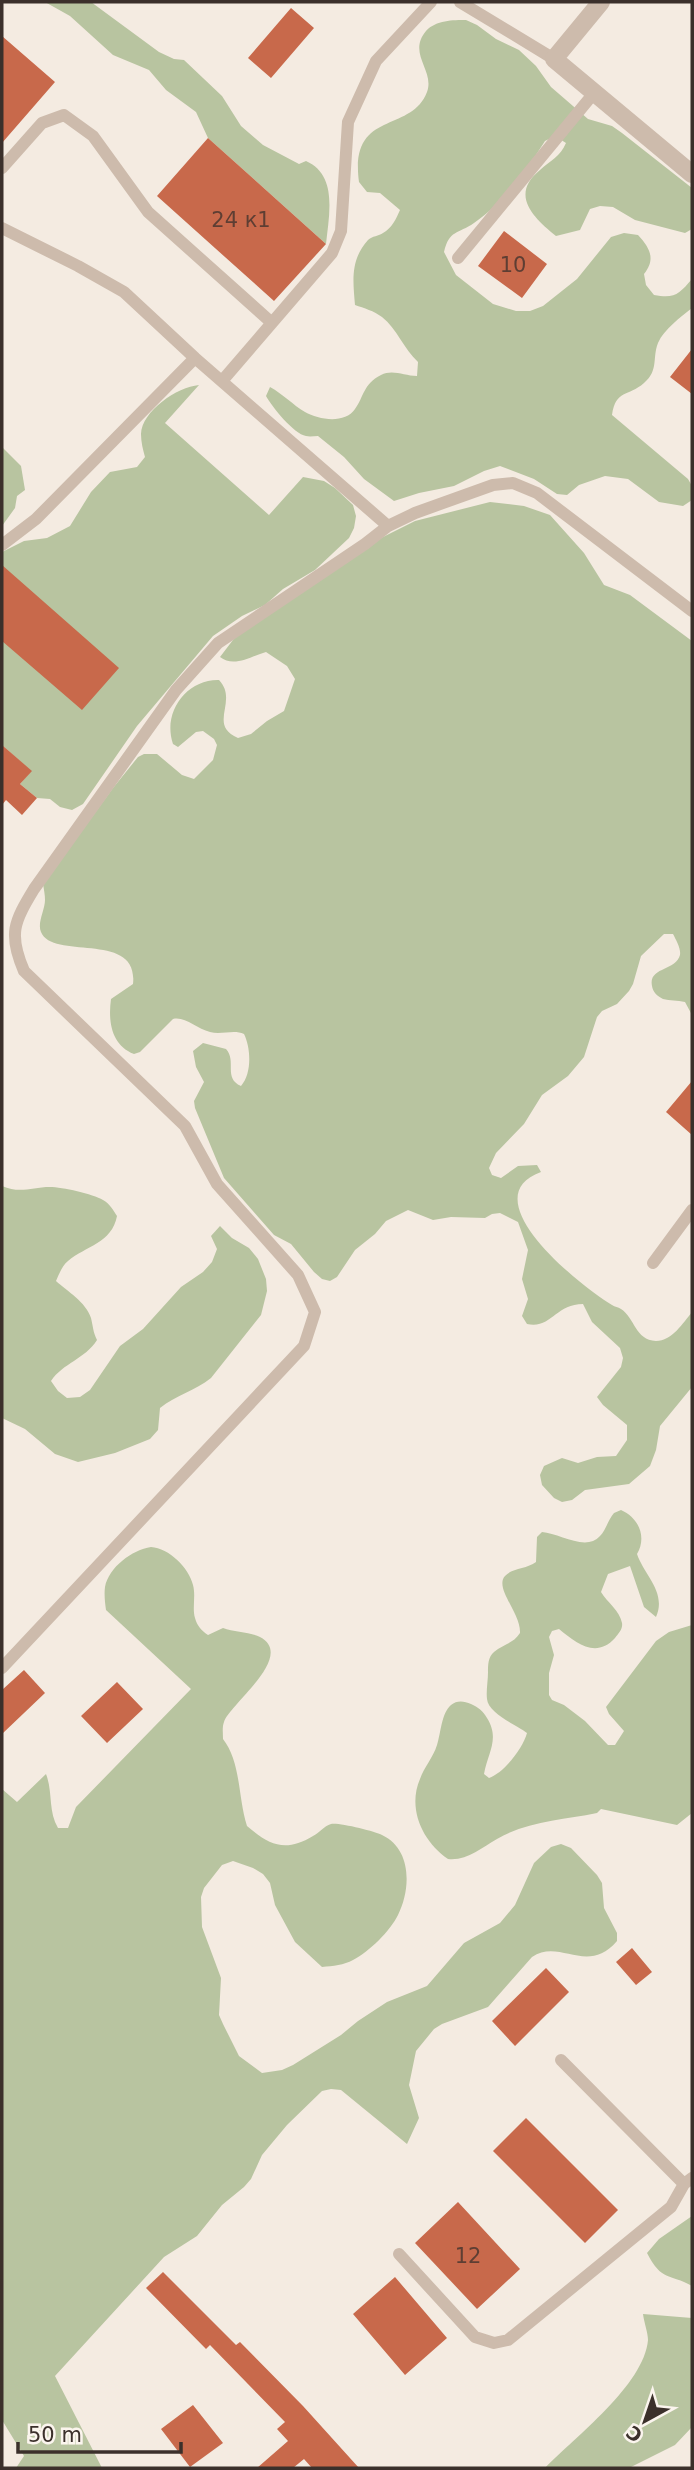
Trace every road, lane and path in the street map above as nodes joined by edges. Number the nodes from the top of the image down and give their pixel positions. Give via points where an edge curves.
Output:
1 (431, 2) edge
2 (460, 2) edge
3 (601, 2) edge
4 (554, 59) junction
5 (594, 93) junction
6 (2, 168) edge
7 (692, 174) edge
8 (2, 228) edge
9 (458, 258) dead end
10 (272, 323) junction
11 (195, 358) junction
12 (222, 381) junction
13 (388, 526) junction
14 (2, 545) edge
15 (692, 611) edge
16 (692, 1210) edge
17 (653, 1263) dead end
18 (2, 1668) edge
19 (561, 2060) dead end
20 (688, 2181) edge
21 (399, 2254) dead end

1 - 10 lane via 376,61 348,122 341,231 332,253
2 - 4 lane
3 - 4 street
4 - 5 street
5 - 7 street
5 - 9 lane
6 - 10 lane via 42,123 64,114 93,136 148,212
8 - 11 lane via 124,292
10 - 12 lane
11 - 12 lane
11 - 14 lane via 36,519
12 - 13 lane
13 - 15 lane via 493,485 513,483 537,493
13 - 18 lane via 218,643 176,691 18,915 15,950 24,971 185,1126 217,1184 298,1275 315,1312 304,1346
16 - 17 lane
19 - 20 lane
20 - 21 lane via 671,2207 508,2340 494,2343 475,2337

